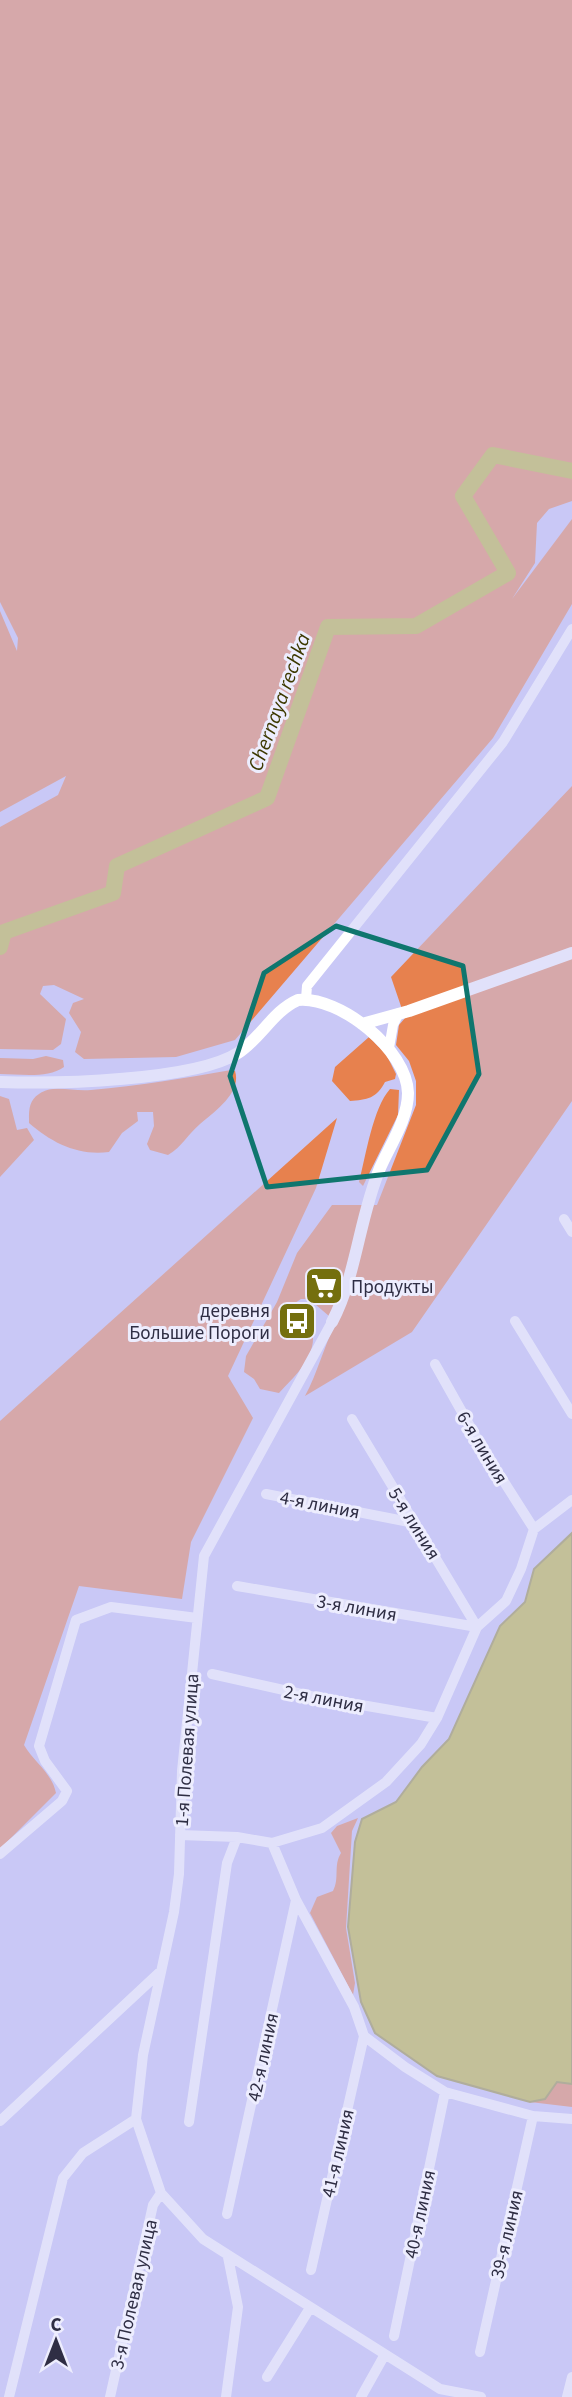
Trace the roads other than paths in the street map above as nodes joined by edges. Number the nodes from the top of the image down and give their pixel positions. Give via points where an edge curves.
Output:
1 (572, 629) edge
2 (572, 954) edge
3 (306, 999) junction
4 (399, 1013) junction
5 (362, 1024) junction
6 (389, 1048) junction
7 (0, 1083) edge
8 (564, 1219) dead end
9 (572, 1232) edge
10 (515, 1321) dead end
11 (332, 1322) joint
12 (435, 1364) dead end
13 (572, 1414) edge
14 (352, 1419) dead end
15 (266, 1494) dead end
16 (572, 1500) edge
17 (414, 1523) junction
18 (534, 1529) junction
19 (237, 1586) dead end
20 (197, 1618) junction
21 (477, 1627) junction
22 (212, 1674) dead end
23 (437, 1718) junction
24 (180, 1835) junction
25 (237, 1838) junction
26 (272, 1843) junction
27 (0, 1854) edge
28 (296, 1900) junction
29 (161, 1970) junction
30 (364, 2036) junction
31 (445, 2092) junction
32 (533, 2116) junction
33 (136, 2119) junction
34 (572, 2119) edge
35 (0, 2121) edge
36 (188, 2122) dead end
37 (162, 2193) junction
38 (227, 2214) dead end
39 (228, 2257) junction
40 (311, 2270) dead end
41 (310, 2308) junction
42 (394, 2336) dead end
43 (480, 2352) dead end
44 (384, 2357) junction
45 (267, 2377) dead end
46 (572, 2377) edge
47 (438, 2393) edge
48 (9, 2397) edge
49 (110, 2397) edge
50 (226, 2397) edge
51 (361, 2397) edge
52 (481, 2397) edge
53 (567, 2397) edge

1 - 3 street via 503,742 307,986
2 - 4 street
3 - 5 street via 324,1002
3 - 7 street via 290,1003 237,1053 201,1067 83,1082
4 - 5 street
4 - 6 street
5 - 6 street
6 - 11 street via 404,1073 407,1103 379,1169 350,1278
8 - 9 street
10 - 13 street
11 - 20 street, 1-я Полевая улица via 204,1556
12 - 18 street, 6-я линия
14 - 17 street, 5-я линия
15 - 17 street, 4-я линия
16 - 18 street
17 - 21 street, 5-я линия
18 - 21 street via 506,1601
19 - 21 street, 3-я линия
20 - 24 street, 1-я Полевая улица
20 - 27 street via 111,1607 76,1620 39,1745 66,1791 62,1801
21 - 23 street
22 - 23 street, 2-я линия
23 - 26 street via 421,1744 386,1782 322,1828
24 - 25 street
24 - 29 street, 1-я Полевая улица via 174,1912
25 - 26 street
25 - 36 street via 227,1863
26 - 28 street
28 - 30 street via 354,2007
28 - 38 street, 42-я линия
29 - 33 street, 1-я Полевая улица via 143,2055
29 - 35 street
30 - 31 street
30 - 40 street, 41-я линия
31 - 32 street
31 - 42 street, 40-я линия
32 - 34 street
32 - 43 street, 39-я линия
33 - 37 street
33 - 48 street via 83,2153 63,2178
37 - 39 street via 203,2239
37 - 49 street, 3-я Полевая улица via 153,2205
39 - 41 street
39 - 50 street via 238,2307
41 - 44 street
41 - 45 street
44 - 47 street
44 - 51 street
46 - 53 street
47 - 52 street

